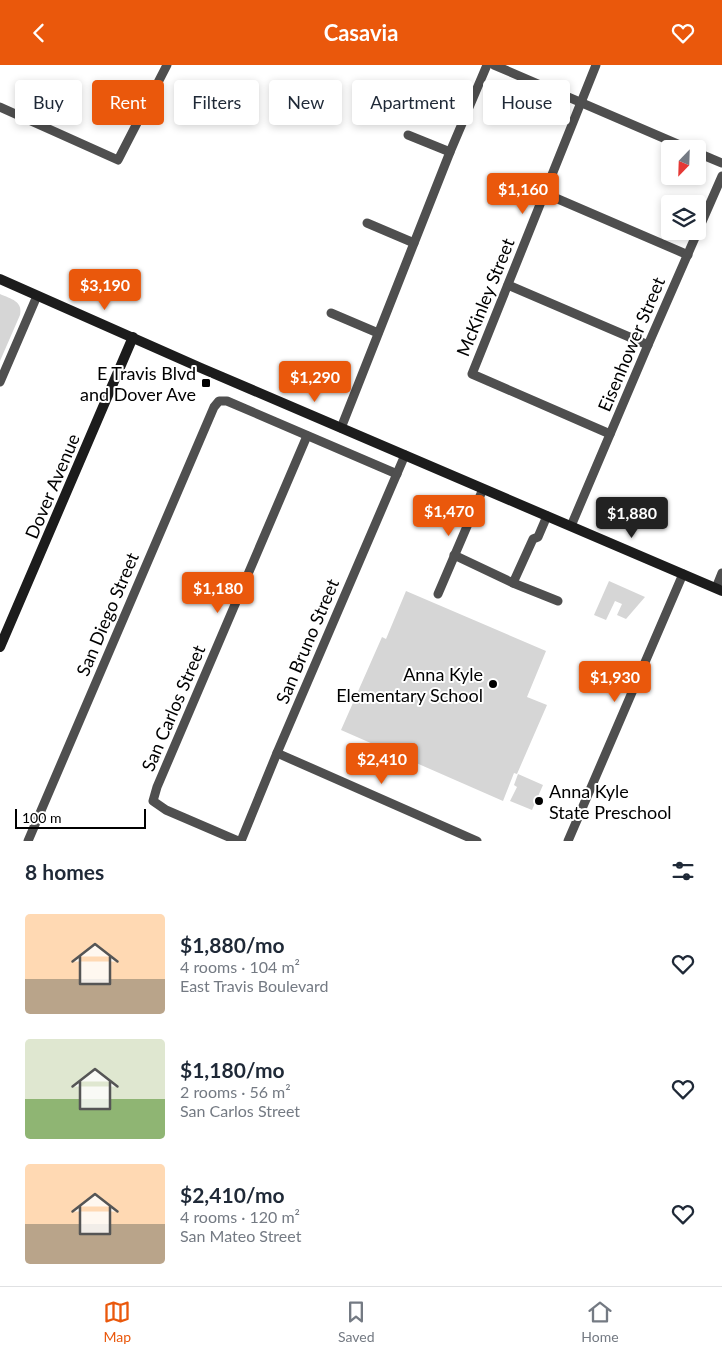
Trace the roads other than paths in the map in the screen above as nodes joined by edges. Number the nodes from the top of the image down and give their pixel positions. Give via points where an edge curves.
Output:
1 (167, 65) edge
2 (487, 65) edge
3 (494, 65) edge
4 (596, 65) edge
5 (581, 102) junction
6 (0, 107) edge
7 (408, 135) dead end
8 (668, 140) edge
9 (450, 152) junction
10 (706, 156) edge
11 (722, 163) edge
12 (722, 176) edge
13 (544, 193) junction
14 (366, 223) dead end
15 (414, 243) junction
16 (688, 255) junction
17 (0, 279) edge
18 (508, 285) junction
19 (37, 296) junction
20 (331, 313) dead end
21 (378, 333) junction
22 (133, 337) junction
23 (648, 345) junction
24 (0, 382) edge
25 (341, 427) junction
26 (610, 434) junction
27 (307, 436) junction
28 (405, 455) junction
29 (396, 474) junction
30 (483, 489) junction
31 (547, 516) junction
32 (571, 526) junction
33 (454, 555) junction
34 (722, 573) edge
35 (683, 574) junction
36 (513, 583) junction
37 (719, 590) edge
38 (438, 594) dead end
39 (558, 601) dead end
40 (0, 647) edge
41 (277, 753) junction
42 (28, 841) edge
43 (239, 841) edge
44 (477, 841) edge
45 (568, 841) edge

1 - 6 street via 118,160
2 - 9 street
3 - 5 street
4 - 5 street, McKinley Street
5 - 8 street
5 - 13 street, McKinley Street
7 - 9 street
9 - 15 street
10 - 11 street
12 - 16 street, Eisenhower Street
13 - 16 street
13 - 18 street, McKinley Street
14 - 15 street
15 - 21 street
16 - 23 street, Eisenhower Street
17 - 19 main road
18 - 23 street
18 - 26 street, McKinley Street via 472,374
19 - 22 main road
19 - 24 street
20 - 21 street
21 - 25 street
22 - 25 main road
22 - 40 main road, Dover Avenue
23 - 26 street, Eisenhower Street
25 - 28 main road
26 - 32 street, Eisenhower Street
27 - 29 street
27 - 42 street, San Diego Street via 227,401 219,401 214,407
27 - 43 street, San Carlos Street via 153,801 166,810
28 - 29 street, San Bruno Street
28 - 30 main road
29 - 41 street, San Bruno Street
30 - 31 main road
30 - 33 street
31 - 32 main road
31 - 36 street
32 - 35 main road
33 - 36 street
33 - 38 street
34 - 37 street
35 - 37 main road
35 - 45 street
36 - 39 street
41 - 43 street, San Bruno Street
41 - 44 street

